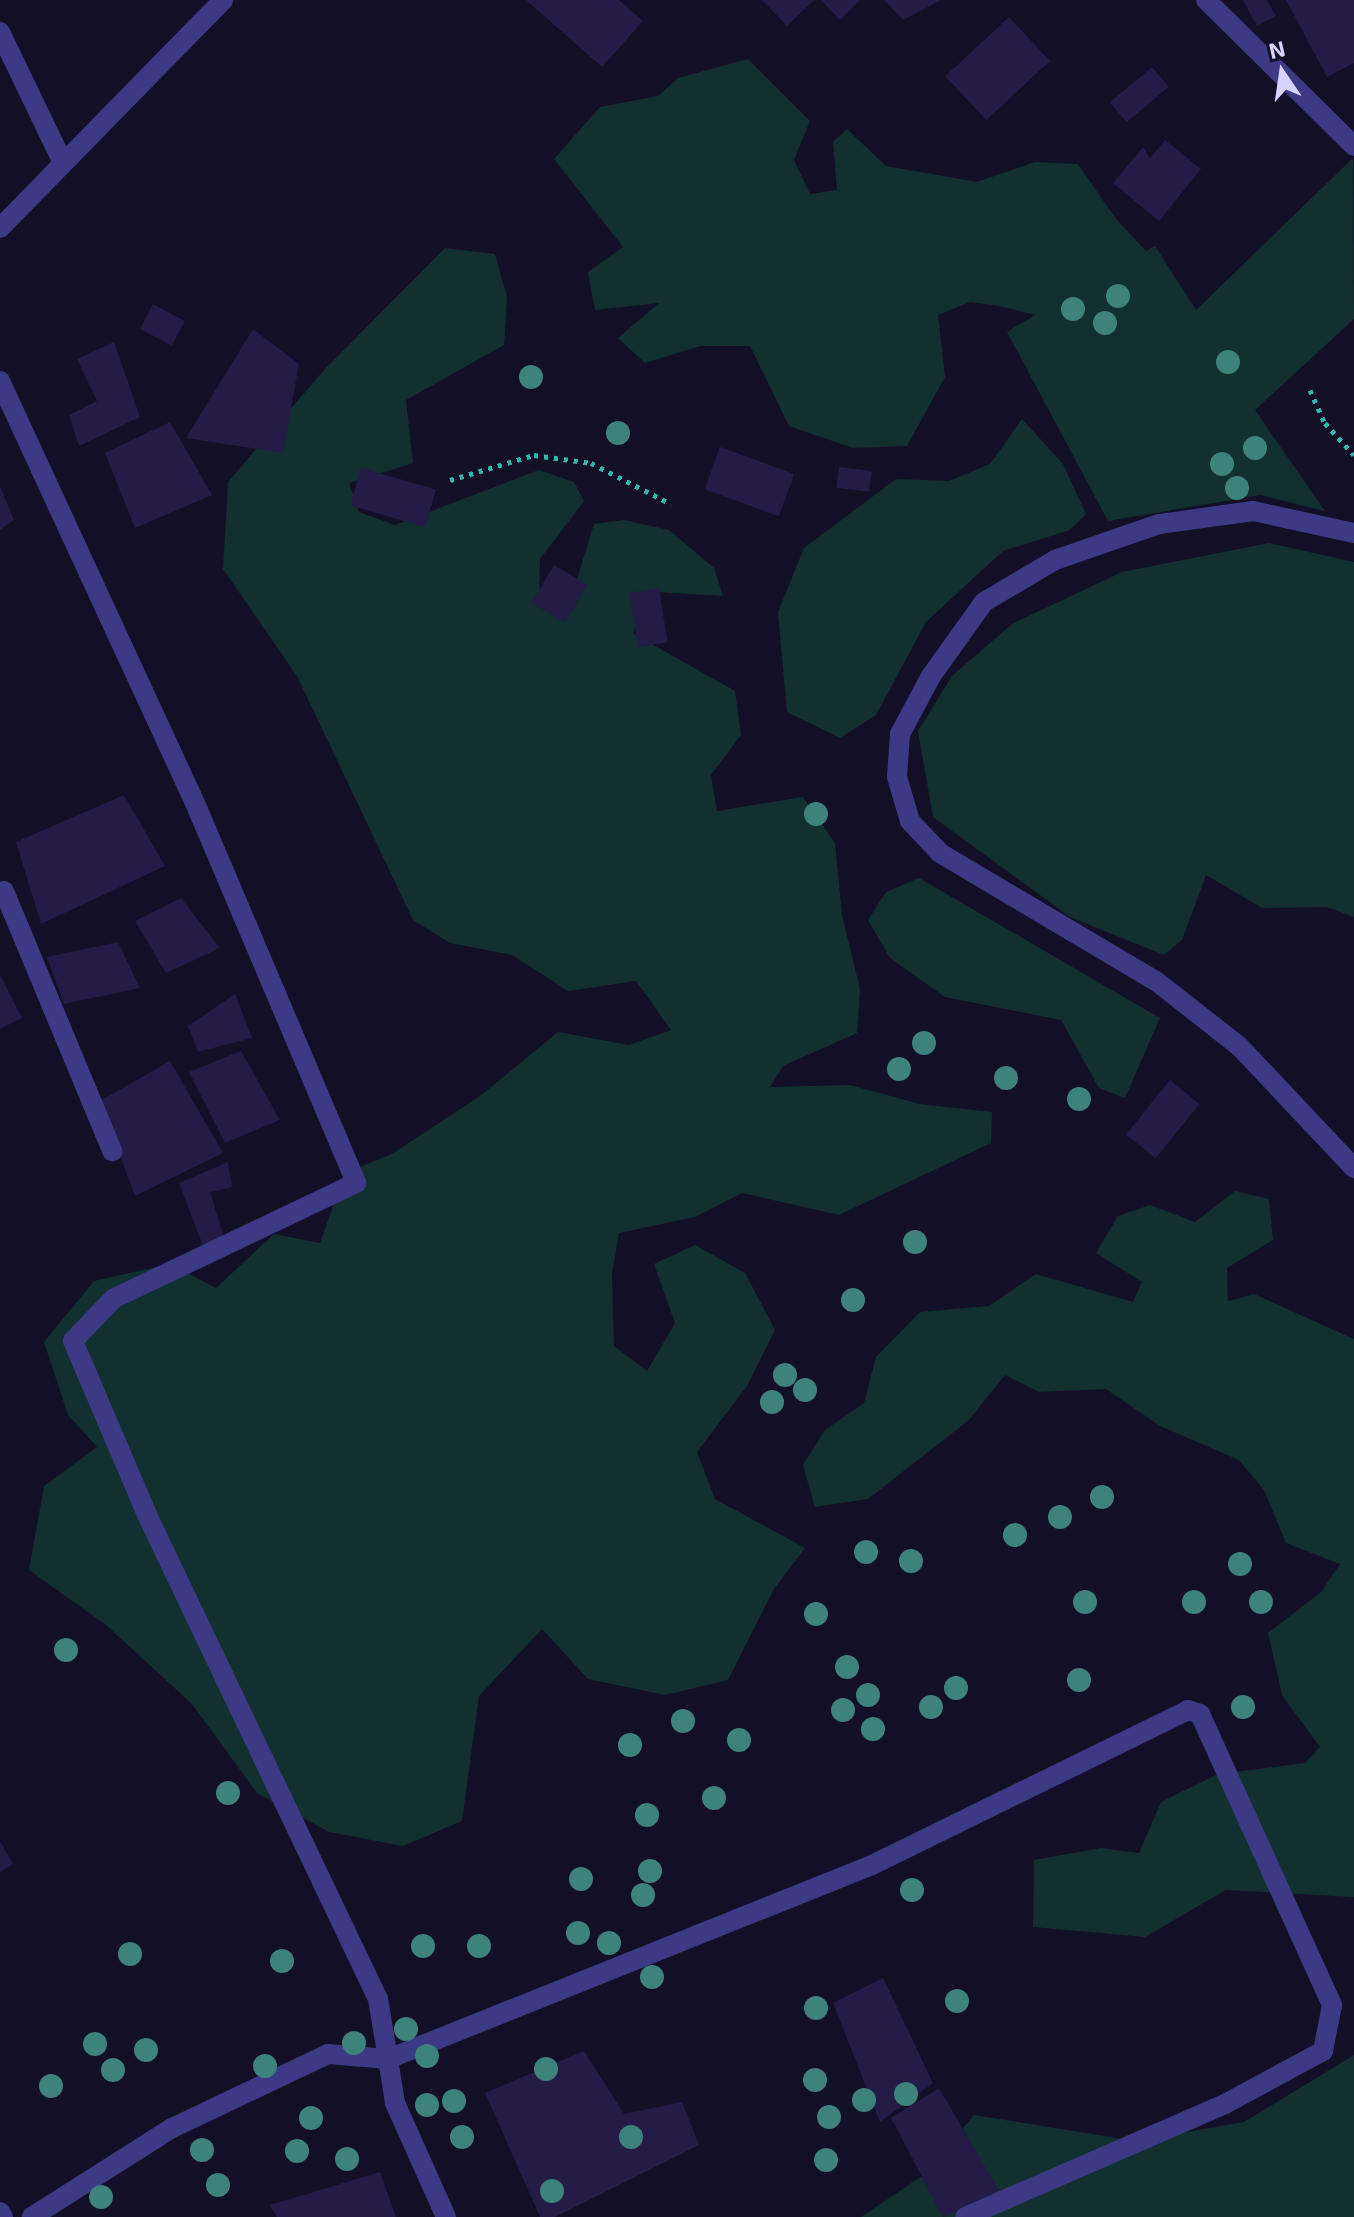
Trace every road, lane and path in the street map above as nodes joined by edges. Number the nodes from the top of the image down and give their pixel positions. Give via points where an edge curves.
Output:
1 (223, 0) edge
2 (1206, 0) edge
3 (0, 32) edge
4 (1354, 146) edge
5 (63, 163) junction
6 (0, 228) edge
7 (0, 381) edge
8 (1310, 390) dead end
9 (1352, 452) edge
10 (450, 480) dead end
11 (671, 504) dead end
12 (1354, 533) edge
13 (1, 888) edge
14 (112, 1151) dead end
15 (1354, 1168) edge
16 (388, 2059) junction
17 (0, 2212) edge
18 (3, 2217) edge
19 (32, 2217) edge
20 (446, 2217) edge
21 (965, 2217) edge

1 - 5 street
2 - 4 street
3 - 5 street
5 - 6 street
7 - 16 street via 198,810 356,1183 113,1299 73,1341 148,1517 378,1999
8 - 9 path
10 - 11 path via 534,455 591,463
12 - 15 street via 1253,511 1159,524 1055,560 984,602 931,676 900,734 897,777 910,821 940,853 1156,981 1239,1046
13 - 14 street
16 - 19 street via 358,2053 314,2060 172,2128
16 - 20 street via 395,2103
16 - 21 street via 872,1865 1188,1710 1200,1714 1332,2005 1323,2051 1225,2104
17 - 18 street

